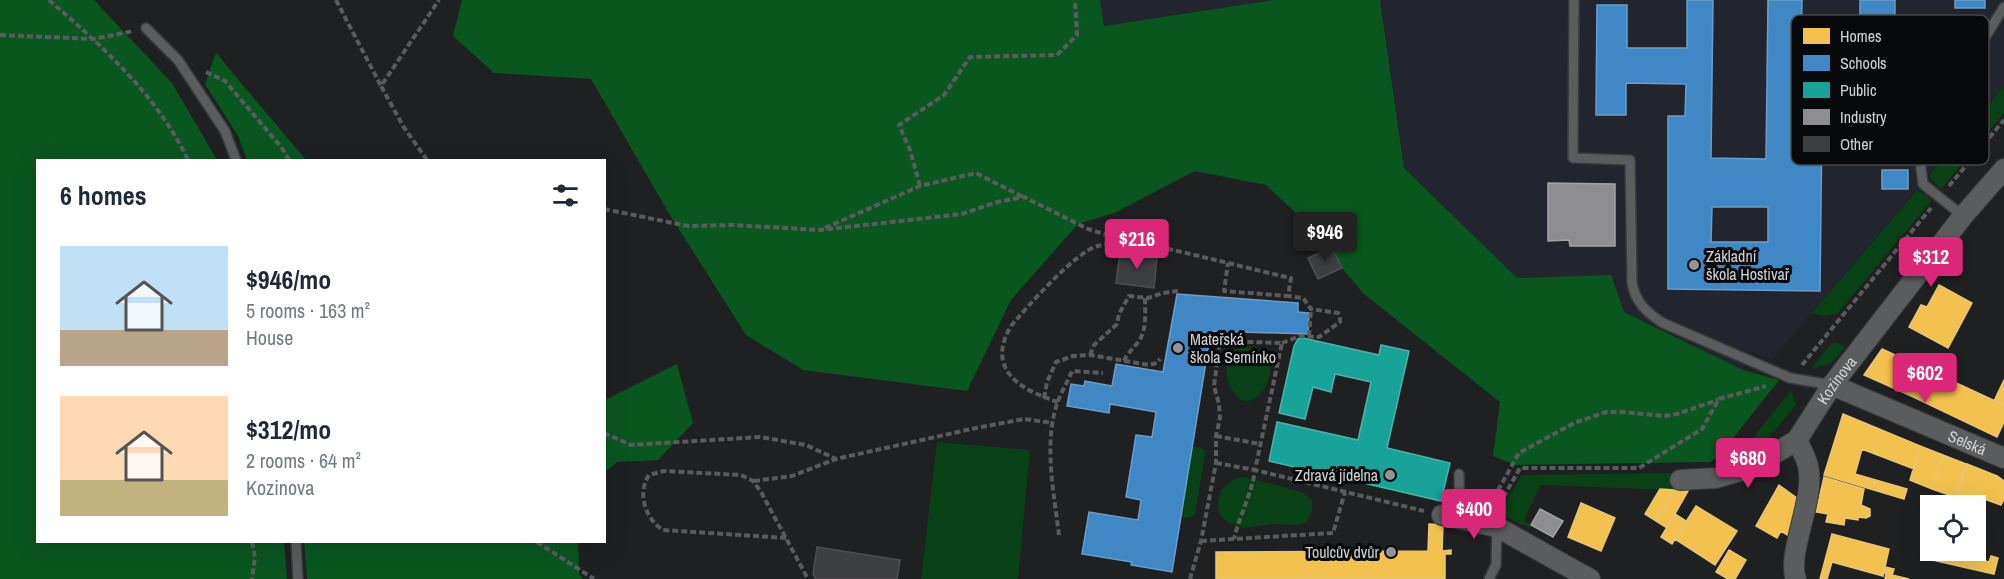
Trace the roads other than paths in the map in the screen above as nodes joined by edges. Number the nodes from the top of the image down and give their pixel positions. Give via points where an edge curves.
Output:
1 (1574, 0) edge
2 (2004, 7) edge
3 (146, 28) road end
4 (1989, 31) edge
5 (236, 159) edge
6 (1921, 165) edge
7 (2004, 169) edge
8 (1963, 216) junction
9 (1832, 385) junction
10 (1797, 440) junction
11 (2004, 458) edge
12 (1459, 474) dead end
13 (1680, 480) dead end
14 (1451, 516) joint
15 (1497, 527) junction
16 (296, 543) edge
17 (298, 579) edge
18 (1489, 579) edge
19 (1590, 579) edge
20 (1796, 579) edge

1 - 9 lane via 1574,159 1630,160 1632,282 1637,301 1663,322 1790,378
2 - 4 lane
3 - 5 lane via 178,60 225,131
6 - 8 lane via 1923,184
7 - 8 street, Kozinova
8 - 9 street, Kozinova
9 - 10 street, Kozinova
9 - 11 street, Selská
10 - 13 street, Kozinova via 1751,468 1716,478
10 - 20 street via 1809,468 1809,483 1794,564
12 - 14 lane
14 - 15 street
15 - 18 lane via 1496,565
15 - 19 street
16 - 17 lane

